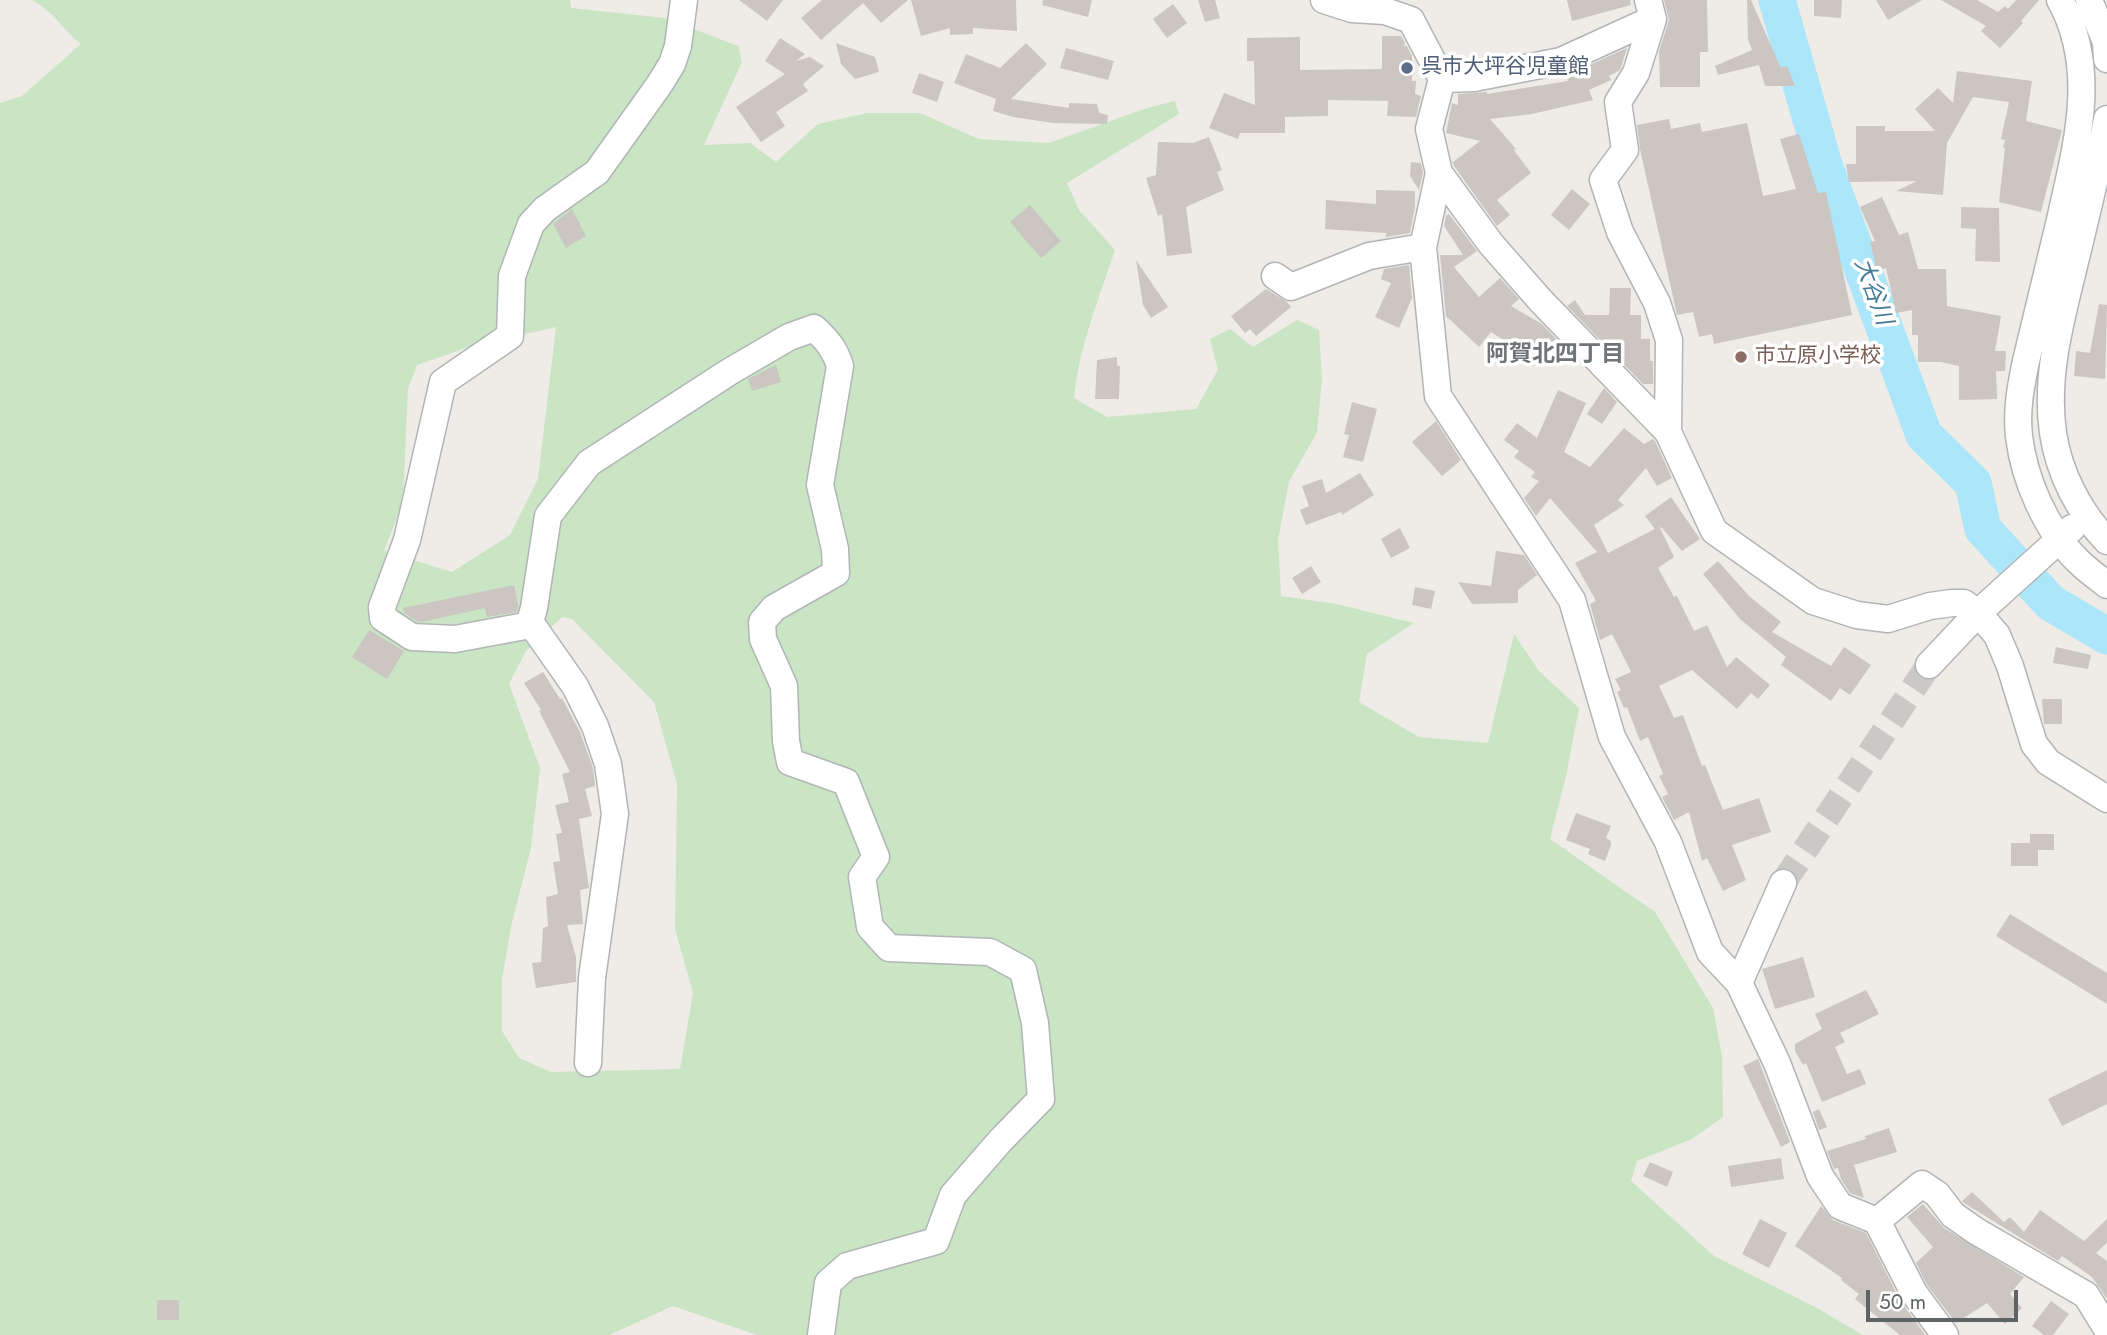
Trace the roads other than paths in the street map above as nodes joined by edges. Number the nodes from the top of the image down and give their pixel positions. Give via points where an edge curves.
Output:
1 (684, 0) edge
2 (1324, 0) edge
3 (2060, 0) edge
4 (2089, 0) edge
5 (1651, 10) edge
6 (2107, 48) edge
7 (1442, 79) junction
8 (2107, 119) edge
9 (1439, 173) junction
10 (1423, 247) junction
11 (1275, 276) dead end
12 (1668, 432) junction
13 (2086, 516) junction
14 (2060, 538) junction
15 (2107, 541) edge
16 (2107, 585) edge
17 (1978, 613) junction
18 (530, 622) junction
19 (1929, 665) tunnel mouth
20 (2107, 799) edge
21 (1783, 883) tunnel mouth
22 (1739, 983) junction
23 (588, 1063) dead end
24 (1878, 1221) junction
25 (2107, 1329) edge
26 (821, 1335) edge
27 (1945, 1335) edge

1 - 18 street via 678,46 659,85 597,173 531,224 512,276 510,336 443,382 407,540 382,607 383,618 412,637 455,639
2 - 7 street via 1411,20
3 - 14 street via 2077,44 2083,86 2079,135 2019,396 2019,436 2046,520
4 - 6 street
5 - 7 street via 1561,61 1474,78
5 - 12 street via 1636,73 1618,102 1625,150 1604,180 1620,232 1657,303 1669,340
7 - 9 street via 1429,129
8 - 13 street via 2057,333 2052,386 2056,445 2066,479
9 - 10 street
9 - 12 street via 1491,244 1541,301
10 - 11 street via 1369,256 1291,287
10 - 22 street via 1438,396 1572,600 1612,737 1668,842 1710,951
12 - 17 street via 1714,531 1813,601 1888,619 1952,603 1964,603
13 - 14 street
13 - 15 street
14 - 16 street via 2077,560
14 - 17 street
17 - 19 street
17 - 20 street via 2002,645 2034,744 2048,762
18 - 23 street via 575,686 595,726 608,765 615,814 592,978
18 - 26 street via 548,516 589,463 789,337 814,328 829,342 840,366 820,485 836,573 774,608 762,622 763,639 784,687 790,762 846,782 876,857 862,877 870,927 889,948 989,952 1023,970 1035,1023 1041,1098 953,1195 936,1241 846,1266 828,1283
21 - 22 street
22 - 24 street via 1777,1063 1820,1175 1840,1206
24 - 25 street via 1922,1184 1976,1231 2086,1295
24 - 27 street via 1914,1293

